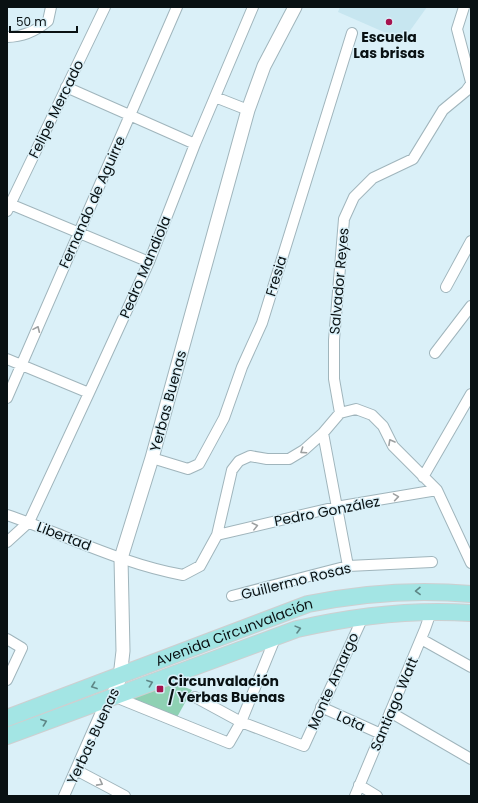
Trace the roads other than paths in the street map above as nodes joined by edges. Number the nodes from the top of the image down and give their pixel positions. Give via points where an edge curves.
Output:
1 (51, 7) edge
2 (105, 7) edge
3 (177, 7) edge
4 (253, 7) edge
5 (295, 7) edge
6 (464, 7) edge
7 (352, 33) dead end
8 (7, 37) edge
9 (471, 83) edge
10 (66, 87) junction
11 (215, 97) junction
12 (248, 110) junction
13 (130, 116) junction
14 (195, 144) junction
15 (8, 207) edge
16 (78, 233) junction
17 (471, 241) edge
18 (149, 262) junction
19 (446, 287) dead end
20 (471, 306) edge
21 (435, 353) dead end
22 (7, 359) edge
23 (21, 365) junction
24 (89, 393) junction
25 (471, 394) edge
26 (7, 398) edge
27 (340, 414) junction
28 (323, 433) junction
29 (152, 458) junction
30 (423, 477) junction
31 (437, 490) junction
32 (336, 507) junction
33 (7, 515) edge
34 (29, 522) junction
35 (217, 535) junction
36 (7, 542) edge
37 (121, 558) junction
38 (432, 562) dead end
39 (471, 563) edge
40 (348, 566) junction
41 (444, 592) junction
42 (471, 594) edge
43 (232, 596) dead end
44 (431, 612) junction
45 (471, 613) edge
46 (363, 617) junction
47 (276, 636) junction
48 (7, 639) edge
49 (421, 639) junction
50 (471, 667) edge
51 (120, 677) junction
52 (7, 680) edge
53 (113, 696) junction
54 (195, 697) dead end
55 (321, 707) junction
56 (390, 712) junction
57 (7, 718) edge
58 (241, 722) junction
59 (381, 734) junction
60 (7, 736) edge
61 (471, 759) edge
62 (76, 770) junction
63 (359, 785) junction
64 (64, 796) edge
65 (125, 796) edge
66 (355, 796) edge
67 (377, 796) edge

1 - 8 street via 48,21 38,29 26,35
2 - 10 street, Felipe Mercado
3 - 13 street, Fernando de Aguirre
4 - 11 street, Pedro Mandiola
5 - 12 street, Yerbas Buenas via 264,66
6 - 9 street, Salvador Reyes via 457,29
7 - 29 street, Fresia via 262,322 242,367 224,418 199,464 188,469
9 - 27 street, Salvador Reyes via 466,91 443,110 413,159 373,178 354,197 344,219 334,340 334,380
10 - 13 street
10 - 15 street, Felipe Mercado
11 - 12 street
11 - 14 street, Pedro Mandiola
12 - 29 street, Yerbas Buenas
13 - 14 street
13 - 16 street, Fernando de Aguirre
14 - 18 street, Pedro Mandiola
15 - 16 street
16 - 18 street
23 -> 16 street, Fernando de Aguirre
17 - 19 street
18 - 24 street, Pedro Mandiola
20 - 21 street
22 - 23 street
23 - 24 street
23 - 26 street, Fernando de Aguirre
24 - 34 street, Pedro Mandiola
25 - 30 street
27 - 28 street
30 -> 27 street via 393,446 383,426 372,415 356,409
28 - 32 street
28 -> 35 street via 289,459 250,456 239,461 232,470
29 - 37 street, Yerbas Buenas
30 - 31 street
32 -> 31 street, Pedro González
31 - 39 street
35 -> 32 street, Pedro González
32 - 40 street
33 - 34 street, Libertad
34 - 36 street
34 - 37 street, Libertad
35 - 37 street via 200,566 183,575
37 - 51 street, Yerbas Buenas via 123,651
38 - 40 street, Guillermo Rosas
40 - 43 street, Guillermo Rosas
41 - 42 main road, Avenida Circunvalación
41 - 44 main road
41 -> 51 main road, Avenida Circunvalación via 376,593 308,604
44 - 45 main road, Avenida Circunvalación
44 - 46 main road, Avenida Circunvalación
44 - 49 street, Santiago Watt
47 -> 46 main road, Avenida Circunvalación via 319,624
46 - 55 street, Monte Amargo
53 -> 47 main road, Avenida Circunvalación
47 - 58 street
48 - 52 street via 22,648
49 - 50 street
49 - 56 street, Santiago Watt
51 - 53 street, Yerbas Buenas
51 -> 57 main road, Avenida Circunvalación
53 - 58 street via 229,743
60 -> 53 main road, Avenida Circunvalación
53 - 62 street, Yerbas Buenas via 102,710
54 - 58 street
55 - 58 street, Monte Amargo via 304,746
55 - 59 street, Lota
56 - 59 street, Santiago Watt
56 - 61 street
59 - 63 street, Santiago Watt
62 - 64 street, Yerbas Buenas
62 -> 65 street
63 - 66 street, Santiago Watt
63 - 67 street

